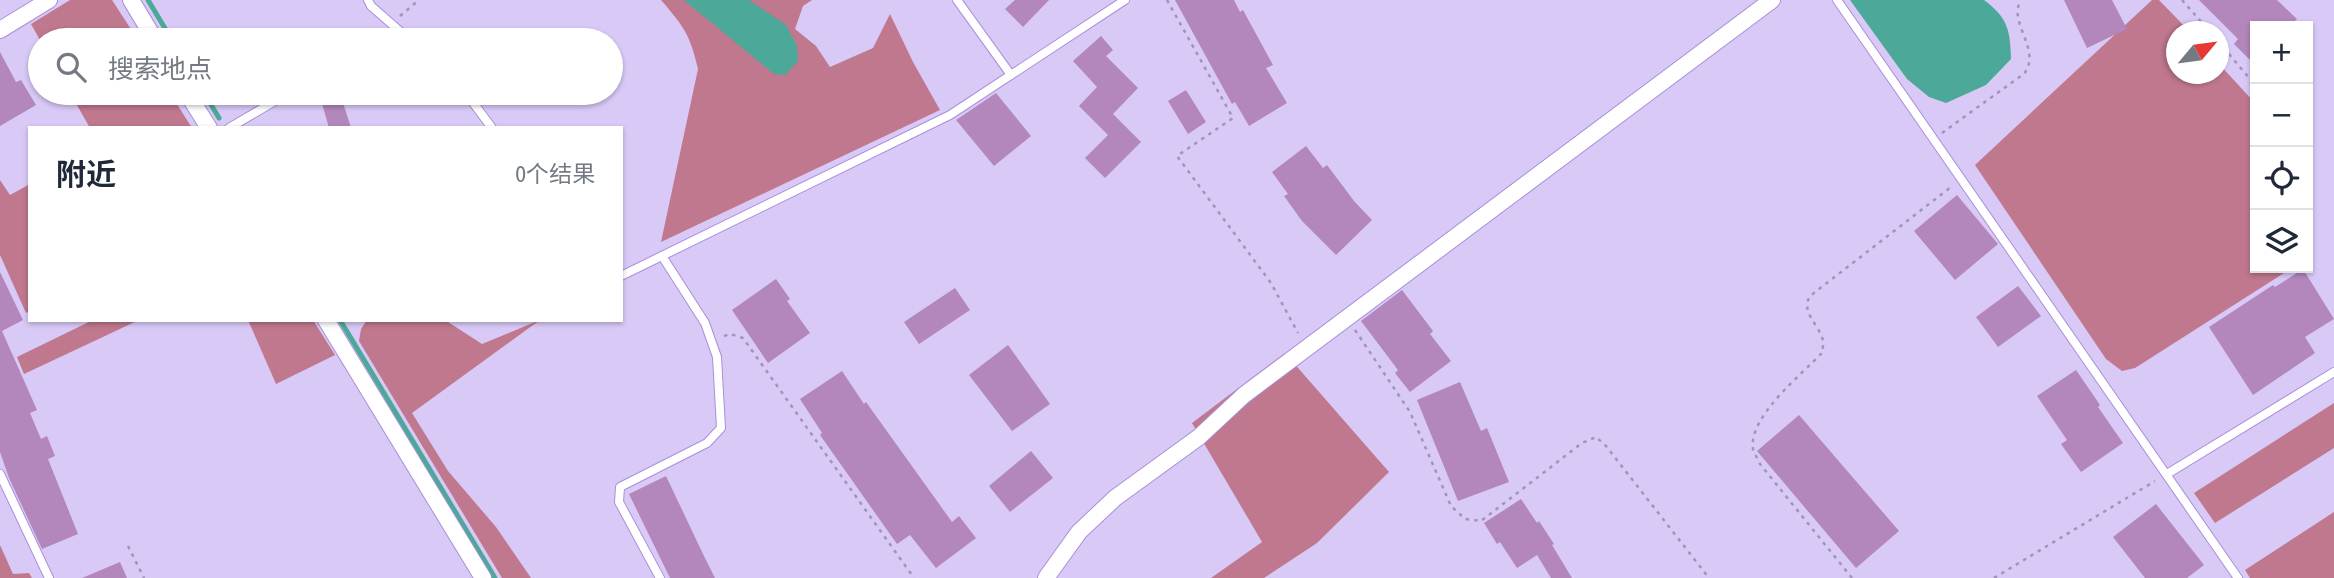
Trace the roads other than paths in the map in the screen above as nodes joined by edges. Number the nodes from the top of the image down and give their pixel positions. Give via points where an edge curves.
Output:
1 (49, 0) edge
2 (131, 0) edge
3 (368, 0) edge
4 (957, 0) edge
5 (1125, 0) edge
6 (1772, 0) edge
7 (1837, 0) edge
8 (148, 28) edge
9 (397, 28) edge
10 (0, 30) edge
11 (1011, 75) junction
12 (195, 105) edge
13 (268, 105) edge
14 (475, 105) edge
15 (208, 126) edge
16 (232, 126) edge
17 (491, 126) edge
18 (662, 256) junction
19 (623, 274) edge
20 (327, 322) edge
21 (2334, 372) edge
22 (0, 474) edge
23 (2167, 474) junction
24 (49, 578) edge
25 (483, 578) edge
26 (660, 578) edge
27 (1046, 578) edge
28 (2238, 578) edge

1 - 10 street
2 - 8 street
3 - 9 lane
4 - 11 lane
5 - 11 lane
6 - 27 street via 1244,395 1199,437 1115,498 1079,532
7 - 23 lane
11 - 18 lane via 950,116
12 - 15 street
13 - 16 lane
14 - 17 lane
18 - 19 lane
18 - 26 lane via 705,323 717,357 721,428 707,443 620,487 619,502
20 - 25 street
21 - 23 lane
22 - 24 lane
23 - 28 lane

